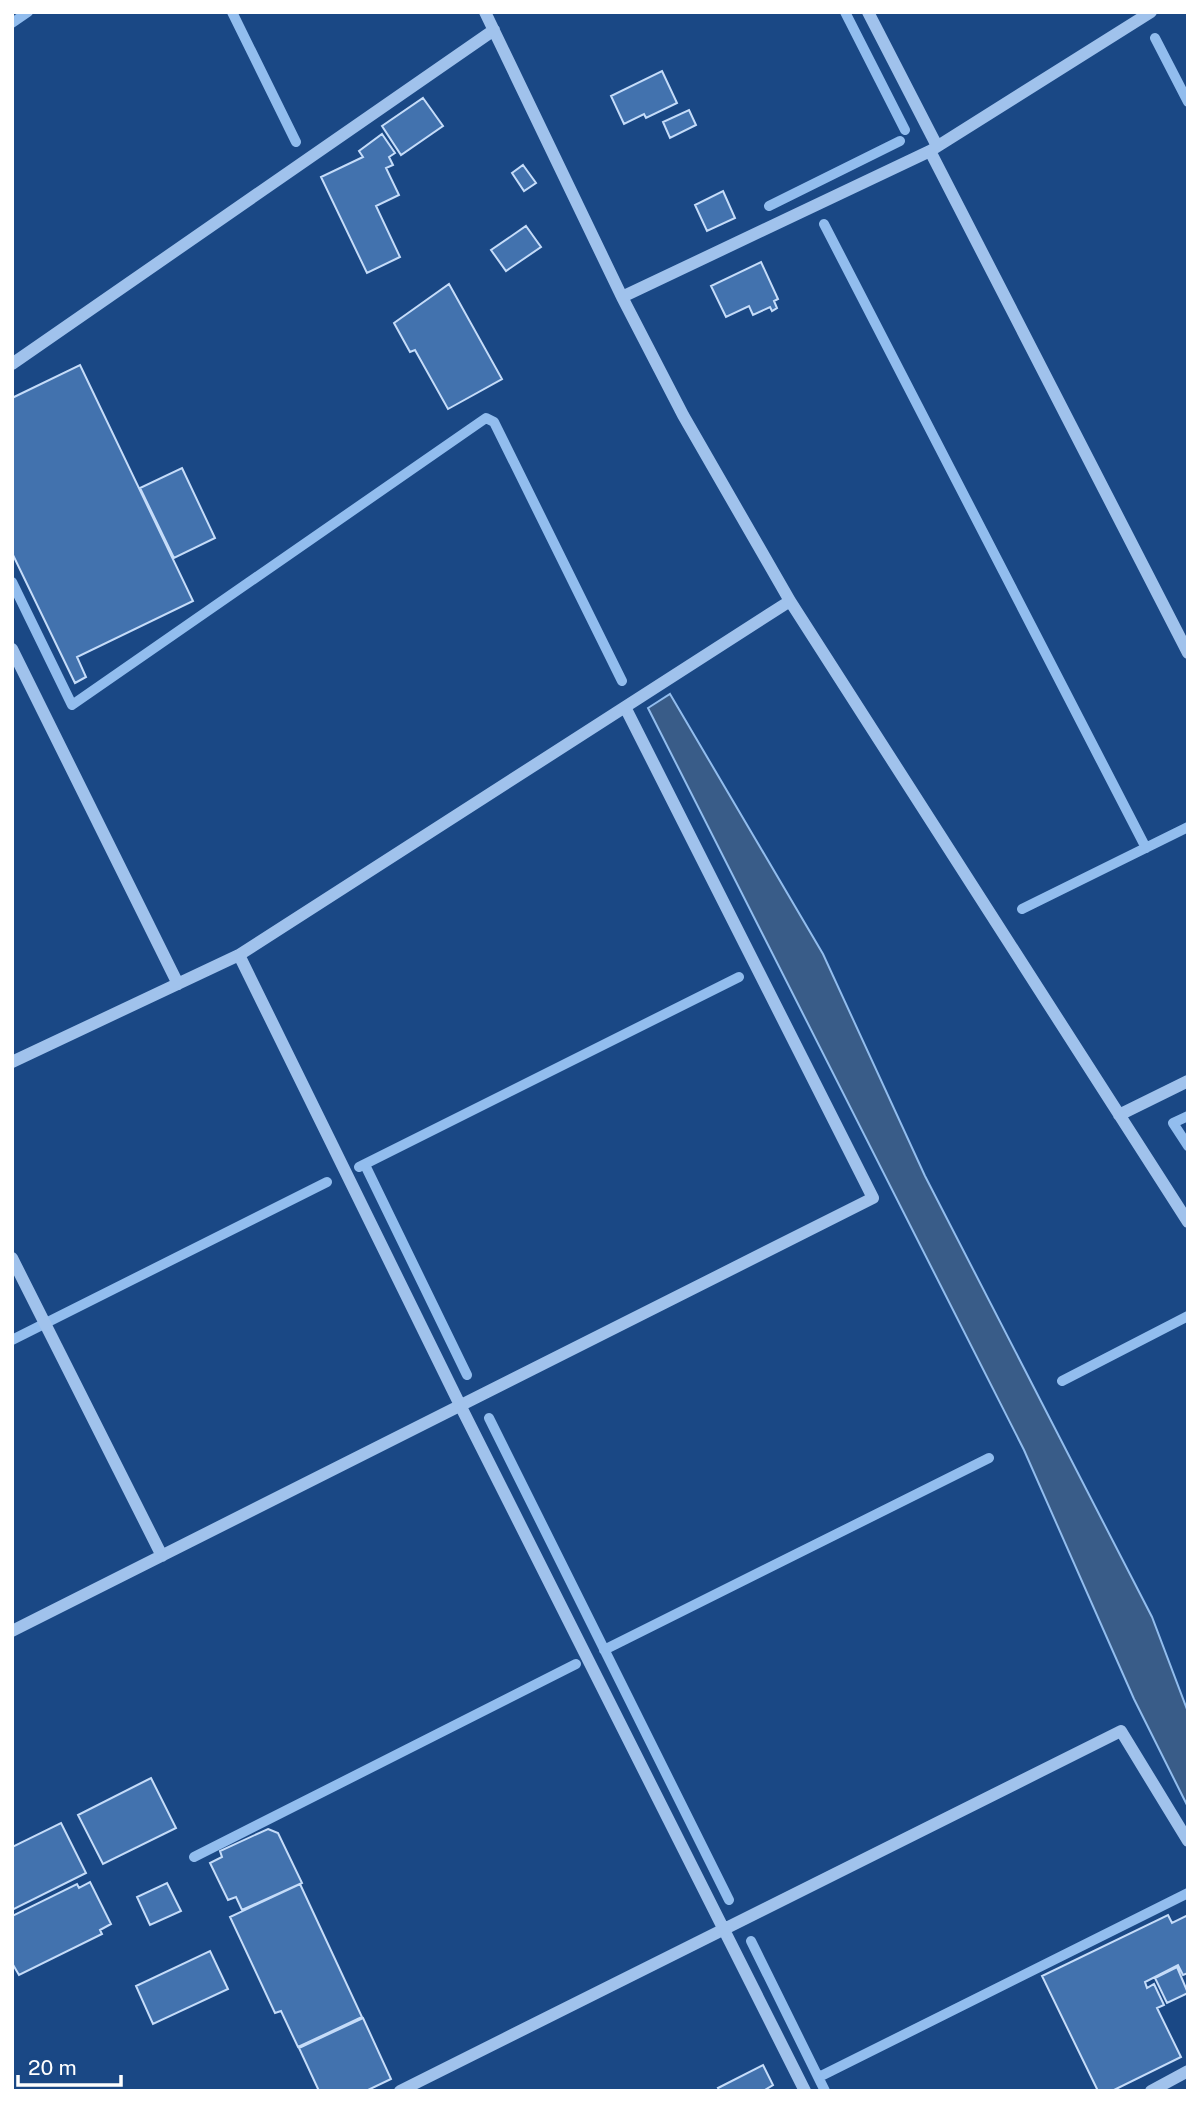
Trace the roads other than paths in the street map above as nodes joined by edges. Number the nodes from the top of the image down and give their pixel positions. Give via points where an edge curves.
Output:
1 (485, 12) edge
2 (868, 12) edge
3 (1150, 12) edge
4 (494, 30) junction
5 (934, 149) junction
6 (622, 296) junction
7 (12, 364) edge
8 (790, 601) junction
9 (12, 649) edge
10 (1188, 653) edge
11 (625, 707) junction
12 (239, 956) junction
13 (178, 984) junction
14 (12, 1062) edge
15 (1188, 1081) edge
16 (1119, 1115) junction
17 (1188, 1222) edge
18 (12, 1258) edge
19 (461, 1407) junction
20 (162, 1556) junction
21 (12, 1631) edge
22 (1188, 1841) edge
23 (724, 1928) junction
24 (1188, 2071) edge
25 (400, 2091) edge
26 (805, 2091) edge
27 (1151, 2091) edge

1 - 4 street
2 - 5 street
3 - 5 street
4 - 6 street
4 - 7 street
5 - 6 street
5 - 10 street
6 - 8 street via 683,415
8 - 11 street
8 - 16 street
9 - 13 street
11 - 12 street
11 - 19 street via 873,1198
12 - 13 street
12 - 19 street
13 - 14 street
15 - 16 street
16 - 17 street
18 - 20 street
19 - 20 street
19 - 23 street
20 - 21 street
22 - 23 street via 1121,1731
23 - 25 street
23 - 26 street
24 - 27 street

